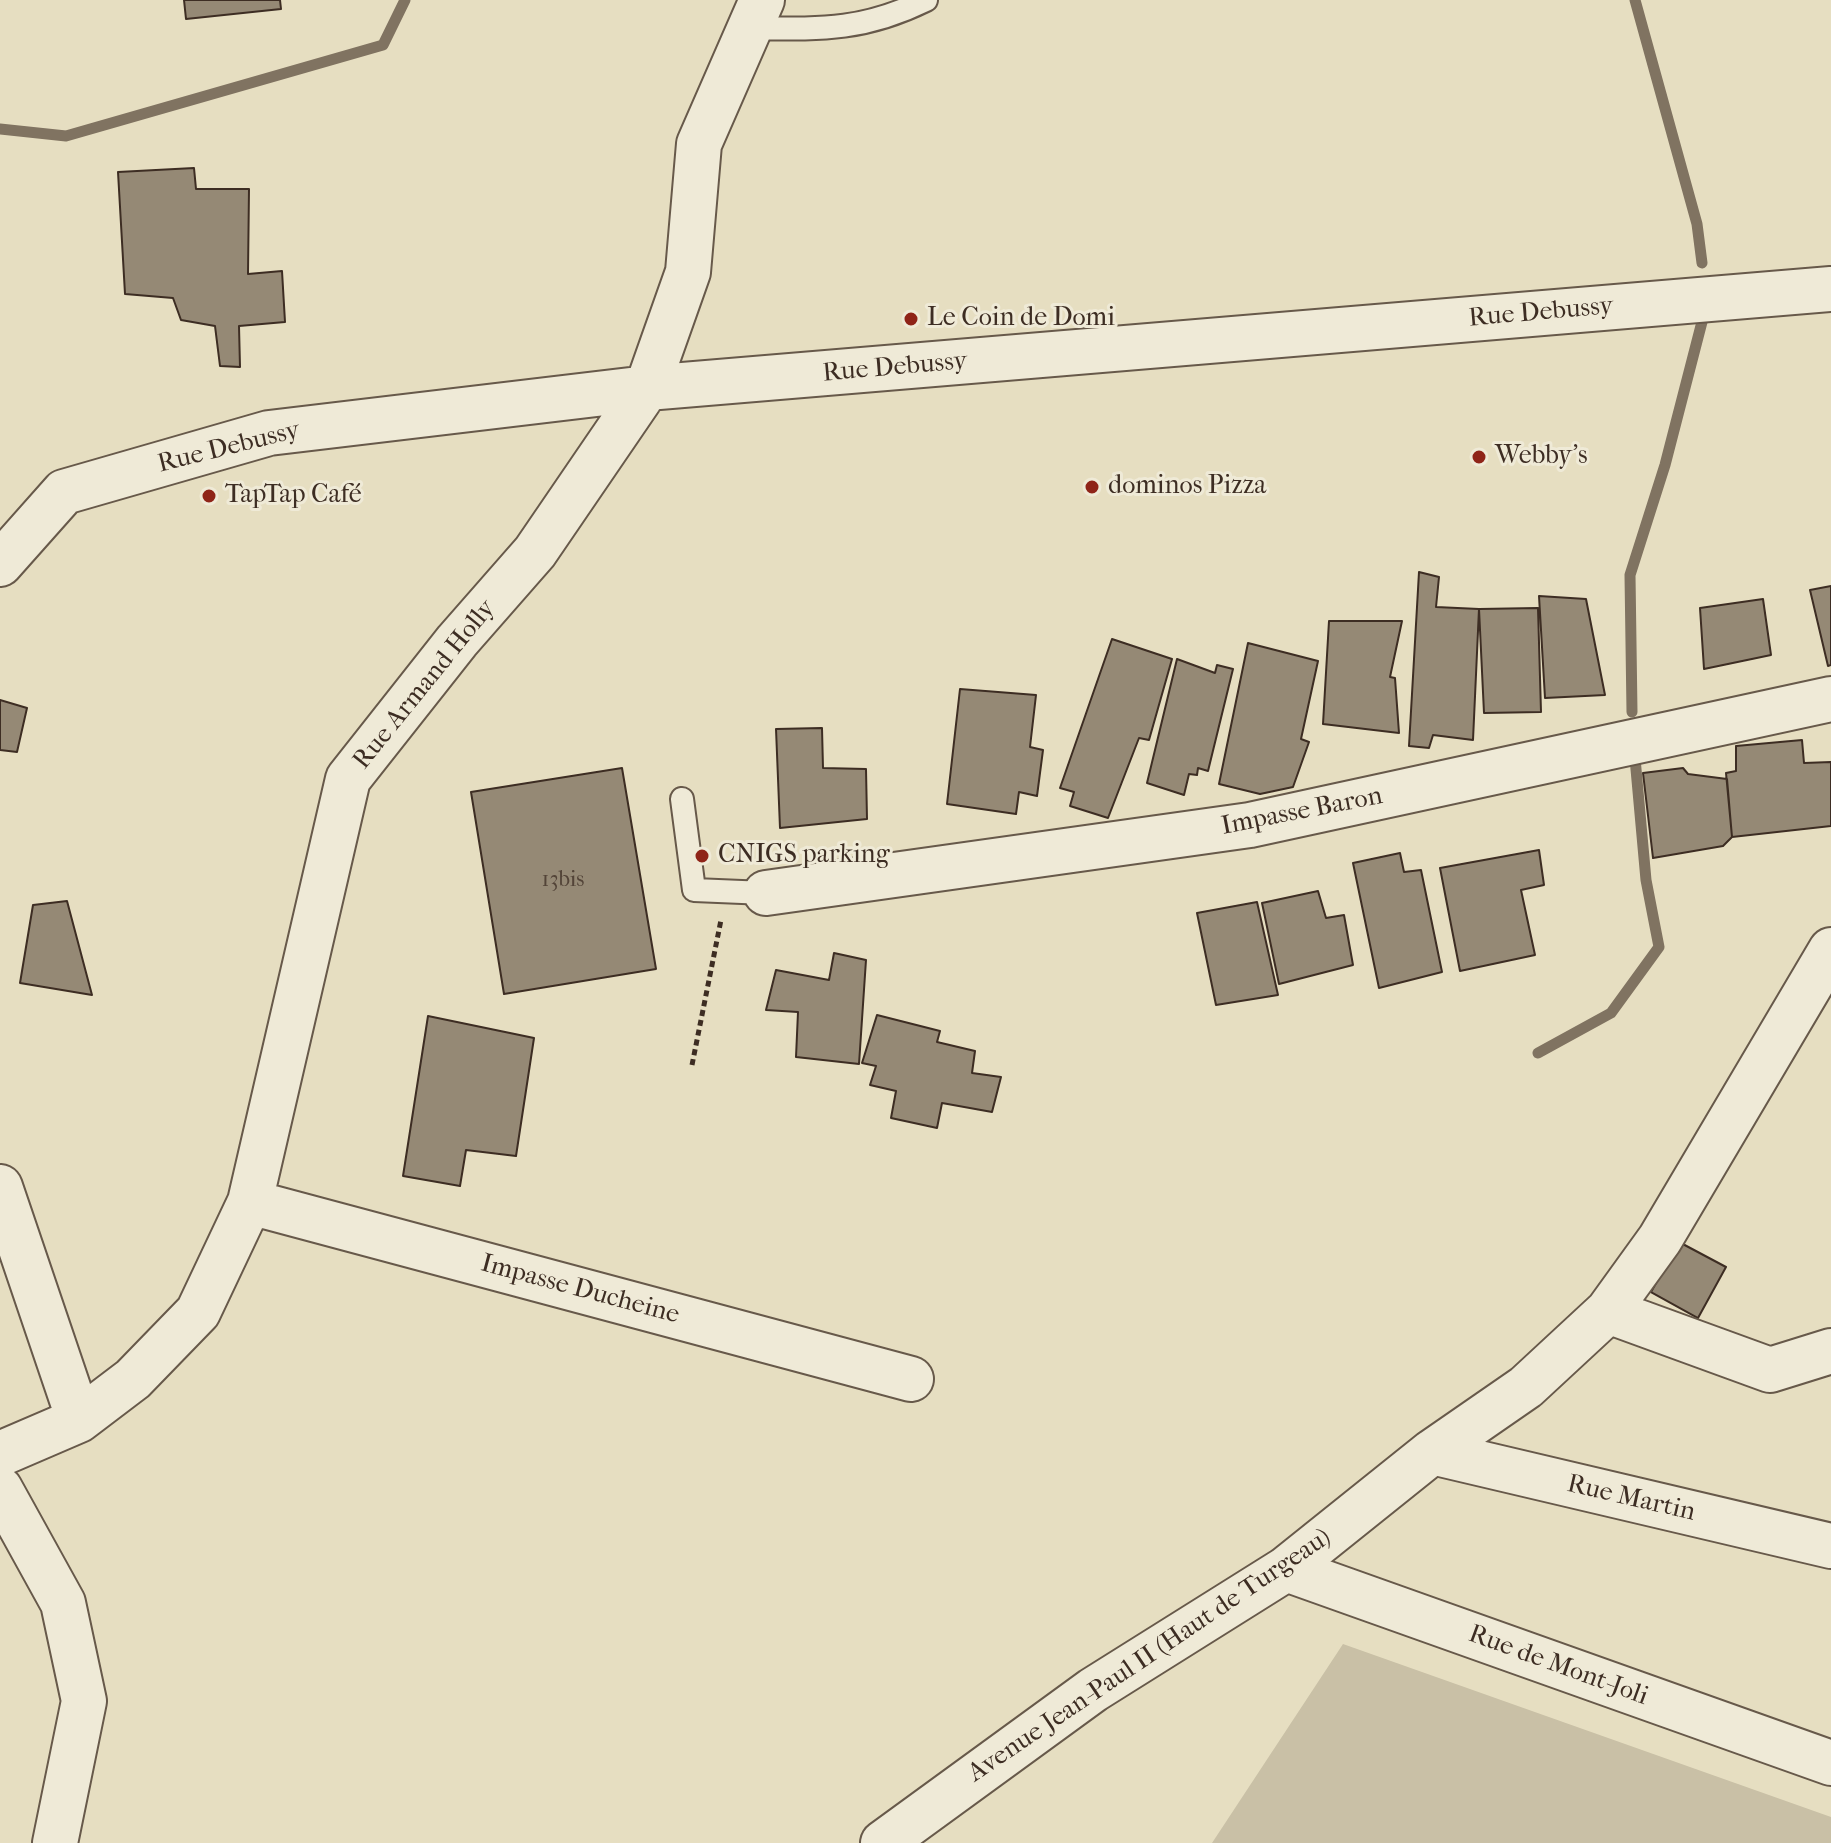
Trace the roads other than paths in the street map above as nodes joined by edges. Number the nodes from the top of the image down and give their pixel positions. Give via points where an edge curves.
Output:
1 (926, 0) edge
2 (755, 14) edge
3 (1831, 289) edge
4 (647, 388) junction
5 (0, 564) edge
6 (1831, 699) edge
7 (682, 799) dead end
8 (745, 892) joint
9 (1831, 950) edge
10 (0, 1187) edge
11 (250, 1202) junction
12 (1608, 1311) junction
13 (1831, 1351) edge
14 (911, 1379) dead end
15 (79, 1420) junction
16 (1432, 1452) junction
17 (0, 1454) edge
18 (0, 1489) edge
19 (1831, 1546) edge
20 (1286, 1569) junction
21 (1831, 1763) edge
22 (55, 1843) edge
23 (883, 1843) edge

1 - 2 lane via 892,17 840,29
2 - 4 street, Rue Armand Holly via 699,144 688,272
3 - 4 street, Rue Debussy
4 - 5 street, Rue Debussy via 269,433 64,492
4 - 11 street, Rue Armand Holly via 535,552 348,779
6 - 8 street, Impasse Baron via 1250,825
7 - 8 lane via 694,890
9 - 12 street, Avenue Jean-Paul II (Haut de Turgeau) via 1660,1239
10 - 15 street
11 - 14 street, Impasse Ducheine
11 - 15 street, Rue Armand Holly via 198,1312 133,1379
12 - 13 street via 1770,1370
12 - 16 street, Avenue Jean-Paul II (Haut de Turgeau) via 1526,1387
15 - 17 street, Rue Armand Holly
16 - 19 street, Rue Martin
16 - 20 street, Avenue Jean-Paul II (Haut de Turgeau)
18 - 22 street via 63,1603 84,1701
20 - 21 street, Rue de Mont-Joli
20 - 23 street, Avenue Jean-Paul II (Haut de Turgeau) via 1093,1690

